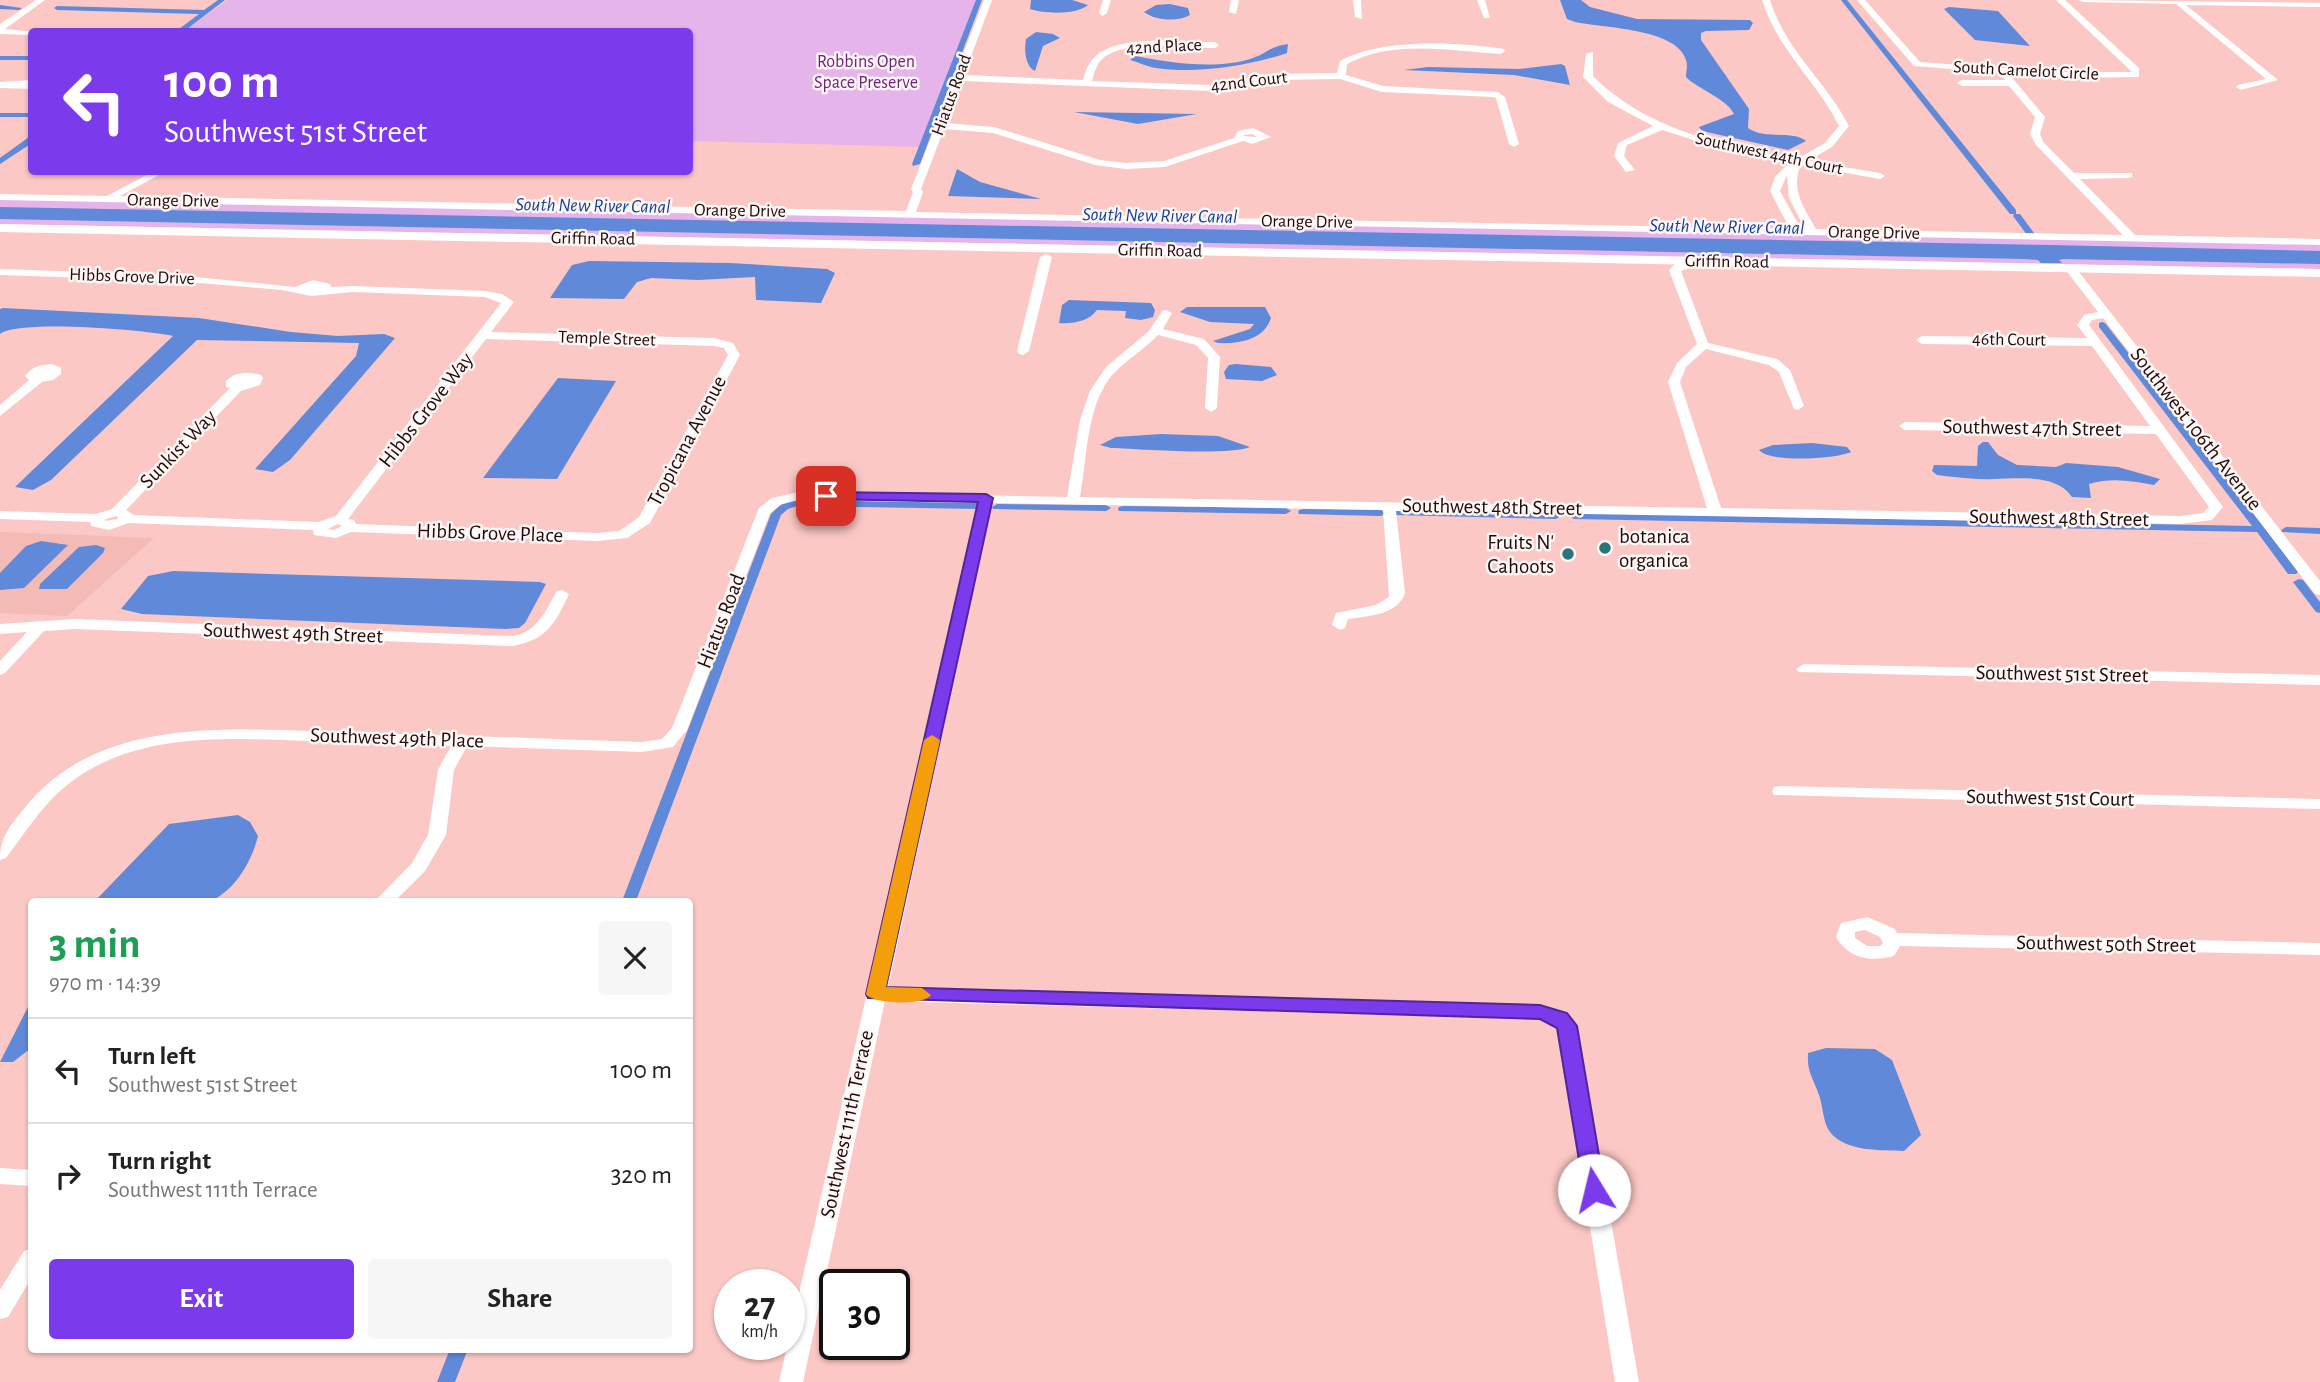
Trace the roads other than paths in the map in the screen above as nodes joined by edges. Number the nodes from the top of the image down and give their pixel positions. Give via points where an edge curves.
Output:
1 (41, 0) edge
2 (988, 0) edge
3 (1107, 0) edge
4 (1235, 0) edge
5 (1357, 0) edge
6 (1482, 0) edge
7 (1766, 0) edge
8 (1861, 0) edge
9 (2060, 0) edge
10 (2083, 0) edge
11 (2179, 3) junction
12 (2318, 6) edge
13 (1233, 12) dead end
14 (1103, 13) dead end
15 (1486, 16) dead end
16 (1359, 17) dead end
17 (0, 30) edge
18 (28, 32) edge
19 (1215, 44) dead end
20 (1501, 51) dead end
21 (1590, 54) dead end
22 (2000, 69) junction
23 (1340, 76) junction
24 (958, 78) junction
25 (1962, 83) dead end
26 (2010, 83) junction
27 (1086, 84) junction
28 (0, 85) edge
29 (28, 85) edge
30 (2241, 87) dead end
31 (1660, 127) junction
32 (940, 129) junction
33 (1240, 139) dead end
34 (1514, 144) dead end
35 (1799, 163) junction
36 (1630, 170) dead end
37 (155, 175) edge
38 (2129, 175) dead end
39 (1880, 176) dead end
40 (2070, 176) junction
41 (0, 197) edge
42 (108, 200) junction
43 (906, 214) junction
44 (0, 228) edge
45 (1797, 231) junction
46 (1812, 232) junction
47 (0, 237) edge
48 (2132, 238) junction
49 (2320, 242) edge
50 (875, 245) junction
51 (902, 246) junction
52 (853, 254) junction
53 (887, 255) junction
54 (1046, 257) junction
55 (1701, 261) junction
56 (1675, 270) junction
57 (0, 272) edge
58 (2075, 273) junction
59 (2320, 273) edge
60 (2320, 281) edge
61 (263, 285) junction
62 (317, 286) junction
63 (505, 299) joint
64 (1166, 313) dead end
65 (2107, 314) junction
66 (1158, 331) junction
67 (484, 335) junction
68 (1922, 340) dead end
69 (2095, 342) junction
70 (1703, 345) junction
71 (729, 346) joint
72 (1023, 351) dead end
73 (38, 379) dead end
74 (238, 387) dead end
75 (1798, 406) dead end
76 (1211, 408) dead end
77 (0, 412) edge
78 (1905, 426) dead end
79 (2160, 430) junction
80 (986, 498) junction
81 (1073, 499) junction
82 (777, 502) joint
83 (1389, 505) junction
84 (1715, 511) junction
85 (0, 515) edge
86 (121, 516) junction
87 (344, 524) junction
88 (631, 531) joint
89 (2320, 590) edge
90 (562, 594) dead end
91 (41, 625) junction
92 (1340, 625) dead end
93 (0, 629) edge
94 (1804, 668) dead end
95 (0, 670) edge
96 (2320, 680) edge
97 (463, 739) junction
98 (667, 743) joint
99 (1780, 791) dead end
100 (2320, 804) edge
101 (0, 854) edge
102 (387, 898) edge
103 (1892, 939) dead end
104 (2320, 949) edge
105 (875, 994) junction
106 (0, 1176) edge
107 (28, 1178) edge
108 (28, 1264) edge
109 (0, 1310) edge
110 (791, 1382) edge
111 (1627, 1382) edge

1 - 17 street
2 - 24 street, Hiatus Road
3 - 14 street
4 - 13 street
5 - 16 street
6 - 15 street
7 - 35 street via 1777,32 1844,126 1839,138
8 - 22 street, South Camelot Circle via 1917,64
9 - 22 street, South Camelot Circle via 2136,70 2136,75
10 - 11 street
11 - 12 street
11 - 30 street via 2273,80
17 - 18 street
19 - 27 street, 42nd Place via 1113,50 1094,61
20 - 23 street via 1394,49 1363,53 1343,63
21 - 31 street, Southwest 44th Court via 1588,77 1600,94
22 - 26 street
23 - 27 street, 42nd Court via 1276,77 1210,88
23 - 34 street, 42nd Court via 1382,89 1495,94 1500,97
24 - 27 street, 42nd Court
24 - 32 street, Hiatus Road
25 - 26 street
26 - 40 street via 2040,117 2035,134 2039,144
28 - 29 street
31 - 35 street, Southwest 44th Court
31 - 36 street via 1623,143 1619,156
32 - 33 street via 1004,135 1099,163 1126,166 1172,162
32 - 43 street, Hiatus Road
35 - 39 street, Southwest 44th Court
35 - 45 street via 1784,172 1775,191
35 - 46 street via 1789,181
37 - 42 street
38 - 40 street
40 - 48 street
41 - 42 street, Orange Drive
42 - 43 street, Orange Drive
43 - 45 street, Orange Drive
44 - 50 main road, Griffin Road
45 - 46 street, Orange Drive
46 - 48 street, Orange Drive
47 - 52 main road, Griffin Road
48 - 49 street, Orange Drive
50 - 51 main road, Griffin Road
50 - 52 main road
51 - 53 main road
51 - 55 main road, Griffin Road
52 - 53 main road, Griffin Road
53 - 54 main road, Griffin Road
54 - 56 main road, Griffin Road
54 - 72 street
55 - 56 street
55 - 58 main road, Griffin Road
56 - 58 main road, Griffin Road
56 - 70 street
57 - 61 street, Hibbs Grove Drive
58 - 59 main road, Griffin Road
58 - 60 main road, Griffin Road
58 - 65 street, Southwest 106th Avenue
61 - 62 street, Hibbs Grove Drive
61 - 62 street, Hibbs Grove Drive via 301,292
62 - 63 street, Hibbs Grove Drive via 485,294
63 - 67 street, Hibbs Grove Way via 507,305
64 - 66 street
65 - 69 street via 2083,322
65 - 89 street, Southwest 106th Avenue
66 - 76 street via 1200,342 1214,357
66 - 81 street via 1104,376 1093,393
67 - 71 street, Temple Street
67 - 87 street, Hibbs Grove Way
68 - 69 street, 46th Court
69 - 79 street
70 - 75 street via 1773,362 1784,370
70 - 84 street via 1681,366 1674,382
71 - 88 street, Tropicana Avenue via 734,355 645,520
73 - 77 street
74 - 86 street, Sunkist Way
78 - 79 street, Southwest 47th Street
79 - 84 street, Southwest 48th Street via 2216,507 2207,517
80 - 81 street, Southwest 48th Street
80 - 82 street, Southwest 48th Street via 799,496
80 - 105 street, Southwest 111th Terrace
81 - 83 street, Southwest 48th Street
82 - 98 street, Hiatus Road via 764,511 679,730
83 - 84 street, Southwest 48th Street
83 - 92 street via 1396,599 1380,609 1341,616
85 - 86 street
86 - 87 street, Hibbs Grove Place via 320,527 325,535 336,534
87 - 88 street, Hibbs Grove Place via 597,537
90 - 91 street, Southwest 49th Street via 548,625 538,634 513,641
91 - 93 street, Southwest 49th Street
91 - 95 street
94 - 96 street, Southwest 51st Street
97 - 98 street, Southwest 49th Place via 642,747
97 - 101 street, Southwest 49th Place via 220,733 127,746 66,777
97 - 102 street via 446,770 437,835 419,867
99 - 100 street, Southwest 51st Court
103 - 104 street, Southwest 50th Street
105 - 110 street, Southwest 111th Terrace
105 - 111 street via 1540,1012 1560,1018 1567,1026
106 - 107 street
108 - 109 street

